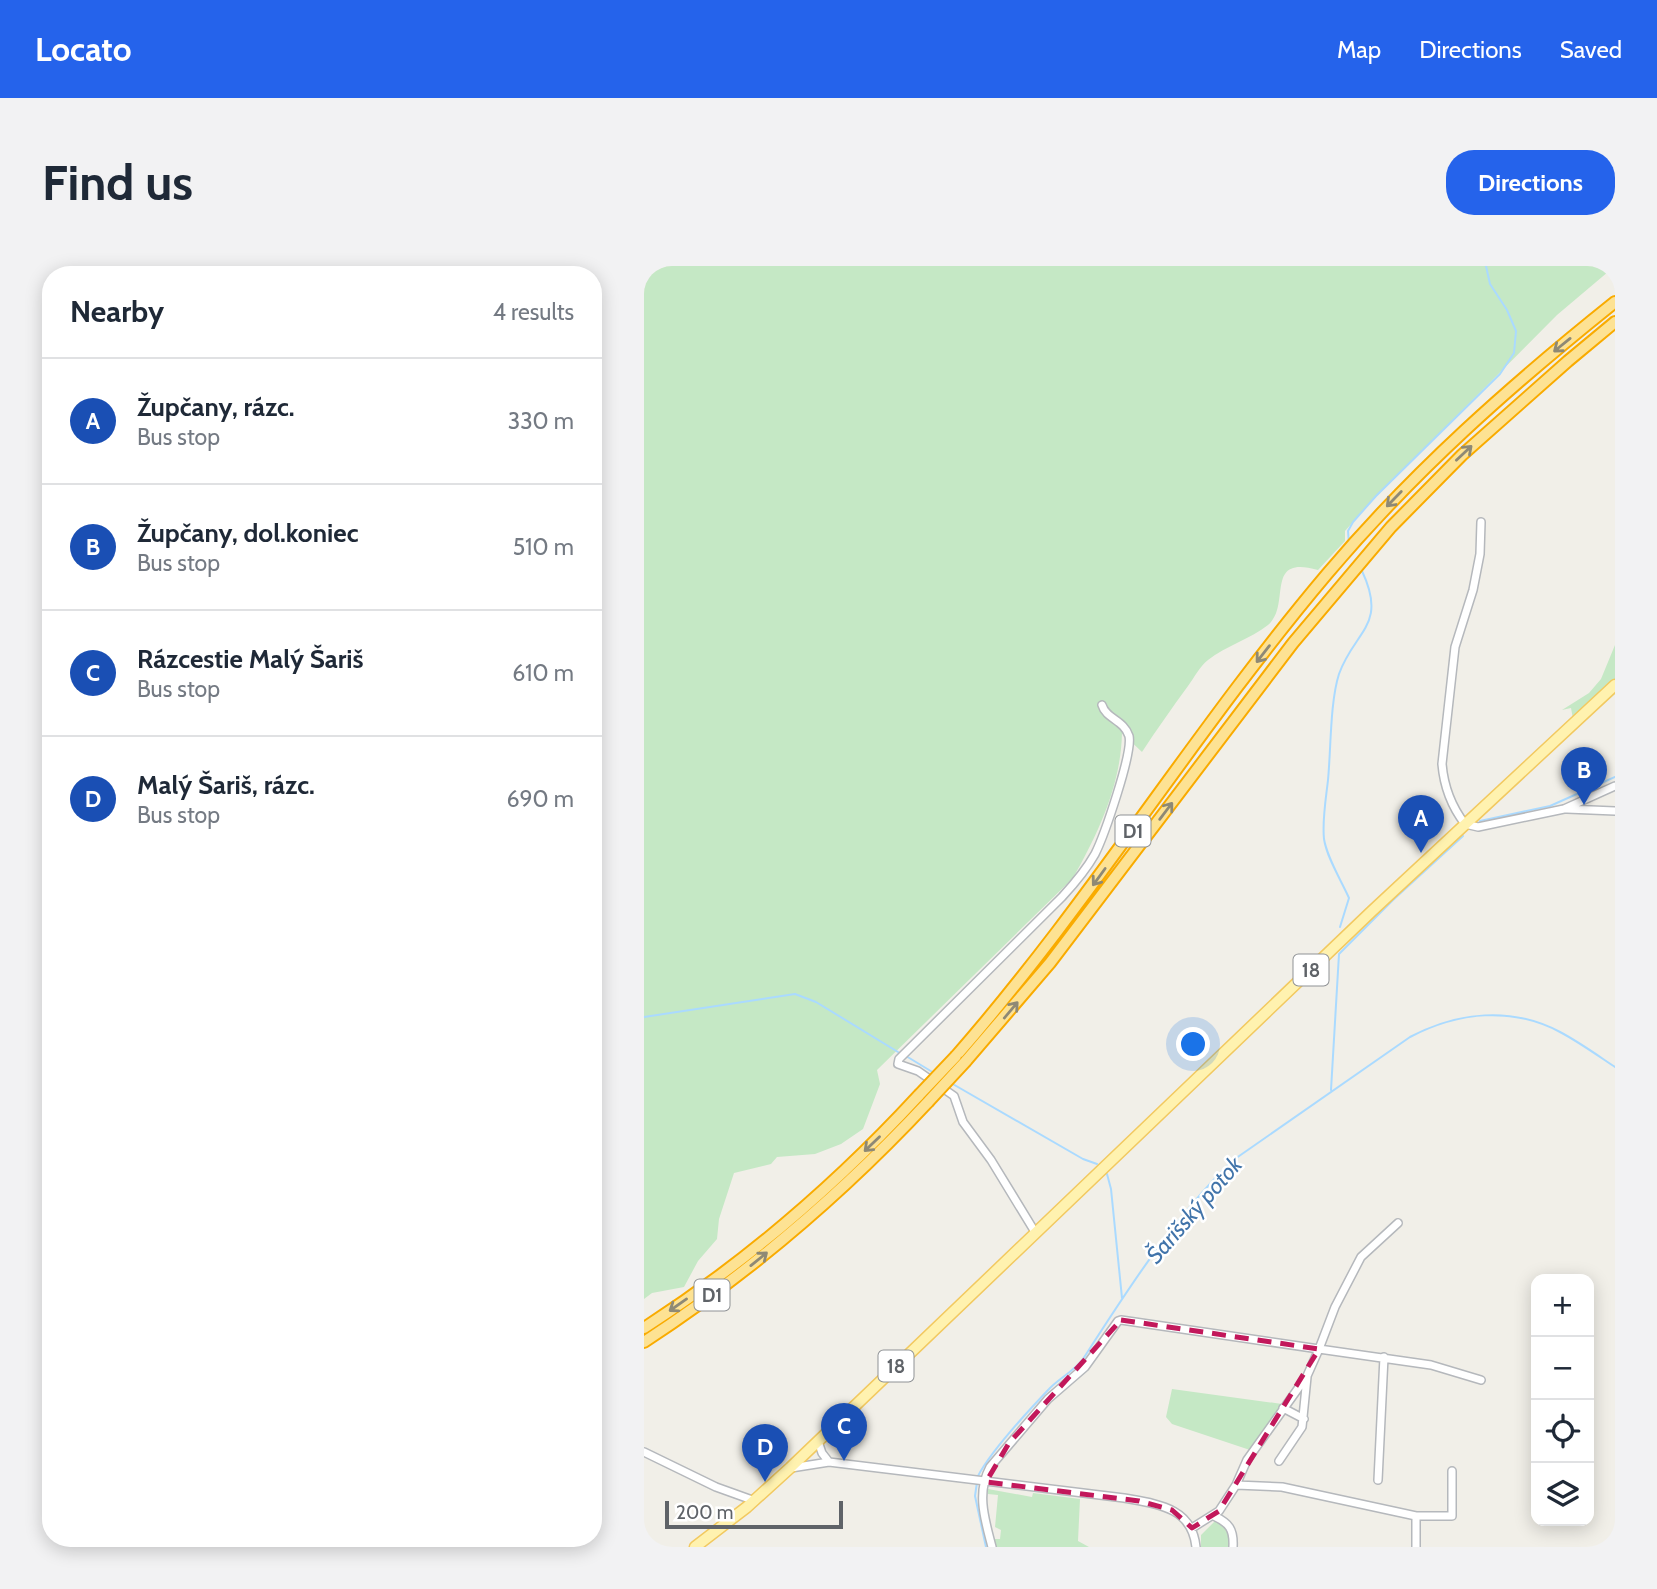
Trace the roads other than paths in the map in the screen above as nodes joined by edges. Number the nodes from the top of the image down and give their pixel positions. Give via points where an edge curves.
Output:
1 (1615, 302) edge
2 (1615, 322) edge
3 (1481, 522) dead end
4 (1615, 685) edge
5 (1102, 705) dead end
6 (1615, 786) edge
7 (1564, 809) junction
8 (1615, 811) edge
9 (1465, 824) junction
10 (961, 1058) junction
11 (924, 1098) junction
12 (1398, 1223) dead end
13 (1035, 1232) junction
14 (644, 1328) edge
15 (644, 1342) edge
16 (1319, 1349) junction
17 (1384, 1357) junction
18 (1307, 1376) junction
19 (1481, 1380) dead end
20 (1283, 1408) junction
21 (1304, 1419) junction
22 (818, 1441) junction
23 (644, 1452) edge
24 (1279, 1461) dead end
25 (829, 1462) junction
26 (790, 1468) junction
27 (1452, 1471) dead end
28 (1378, 1480) dead end
29 (984, 1481) junction
30 (1236, 1485) junction
31 (755, 1501) junction
32 (1214, 1516) junction
33 (1416, 1516) junction
34 (1192, 1528) junction
35 (695, 1547) edge
36 (992, 1547) edge
37 (1196, 1547) edge
38 (1233, 1547) edge
39 (1416, 1547) edge

1 -> 10 highway, D1 via 1479,415 1387,506 1240,683
10 -> 2 highway, D1 via 1050,963 1319,611 1413,502
3 - 9 street via 1473,590 1455,647 1442,764 1443,782
4 - 9 main road, 18
5 - 13 street via 1104,712 1125,727 1130,745 1094,855 1062,897 902,1053 898,1064 918,1070 954,1096 963,1122
6 - 7 street
7 - 8 street
7 - 9 street via 1478,827
9 - 13 main road, 18
10 - 11 highway, D1, bridge
11 -> 14 highway, D1 via 769,1235
15 -> 11 highway, D1 via 776,1244 871,1160
12 - 16 street via 1361,1257
13 - 22 main road, 18
16 - 17 street
16 - 18 street
16 - 29 street via 1121,1320 1085,1367 1048,1399 1009,1443
17 - 19 street
17 - 28 street
18 - 20 street
18 - 21 street
20 - 21 street
20 - 30 street via 1247,1460
21 - 24 street
22 - 25 street
22 - 26 main road, 18
23 - 31 street via 716,1488
25 - 26 street
25 - 29 street
26 - 31 main road, 18
27 - 33 street via 1452,1516
29 - 34 street via 1139,1501 1172,1510
29 - 36 street via 982,1505
30 - 32 street
30 - 33 street via 1282,1487
31 - 35 main road, 18
32 - 34 street
32 - 38 street via 1232,1529
33 - 39 street
34 - 37 street

